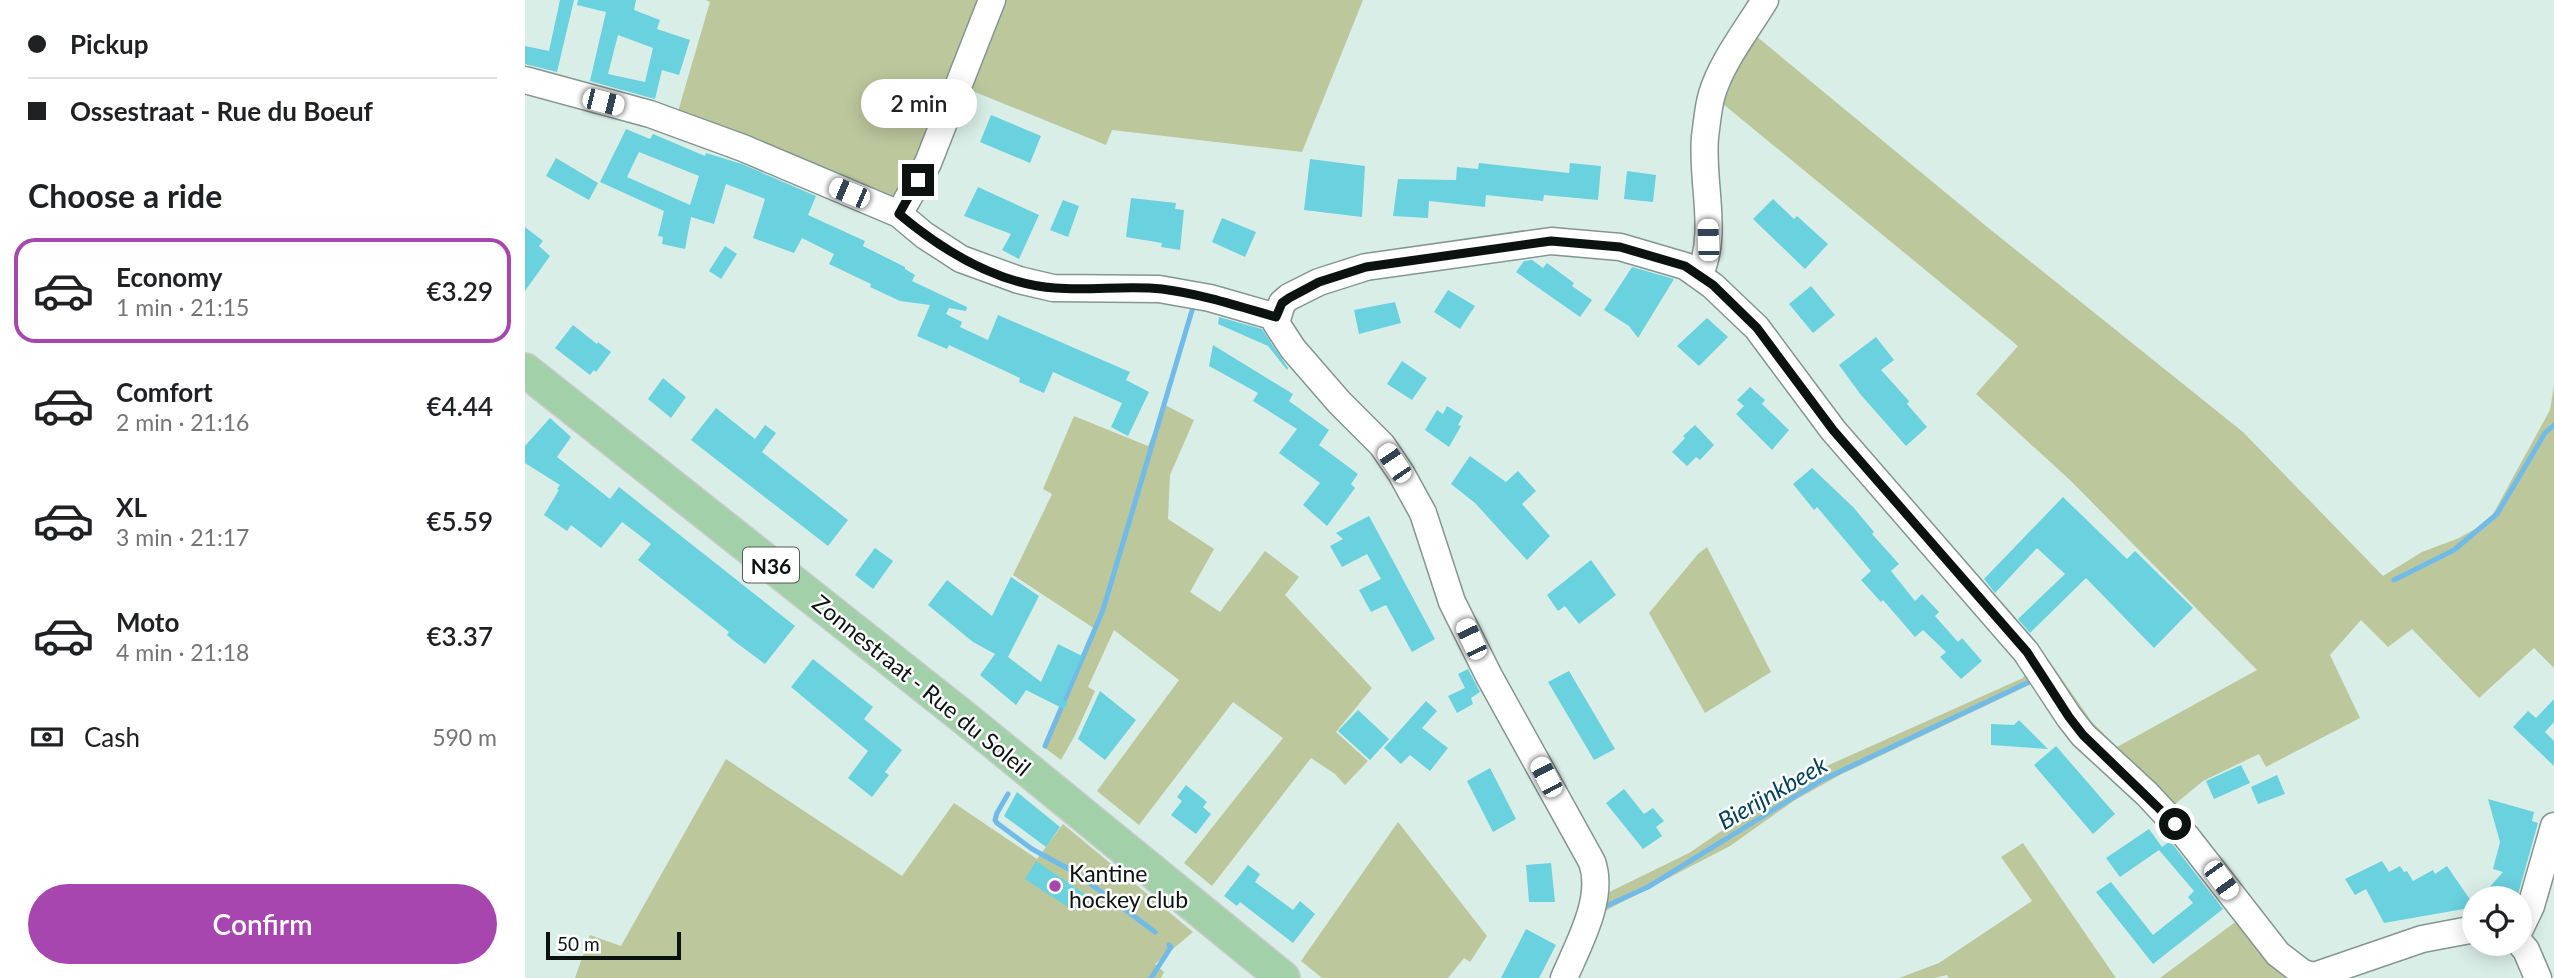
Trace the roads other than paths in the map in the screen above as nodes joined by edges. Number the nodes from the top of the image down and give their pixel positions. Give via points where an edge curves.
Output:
1 (992, 0) edge
2 (1765, 0) edge
3 (525, 80) edge
4 (899, 214) junction
5 (1699, 276) junction
6 (1276, 317) junction
7 (525, 370) edge
8 (2554, 826) edge
9 (2532, 903) edge
10 (2462, 931) edge
11 (2529, 956) edge
12 (1283, 978) edge
13 (1564, 978) edge
14 (2538, 978) edge

1 - 4 street via 928,163
2 - 5 street via 1712,94 1705,141 1708,240
3 - 4 street via 698,131
4 - 6 street via 961,259 1019,280 1053,288 1159,289
5 - 6 street via 1685,266 1620,247 1540,242 1342,274 1289,298
5 - 10 street via 1757,328 1833,430 2027,652 2083,735 2179,828 2278,954 2314,976 2422,939
6 - 13 street via 1277,328 1293,349 1382,445 1401,473 1423,513 1452,602 1592,862 1597,880 1595,899
7 - 12 main road, Zonnestraat - Rue du Soleil / N36 via 1017,760
8 - 9 street
11 - 14 street

